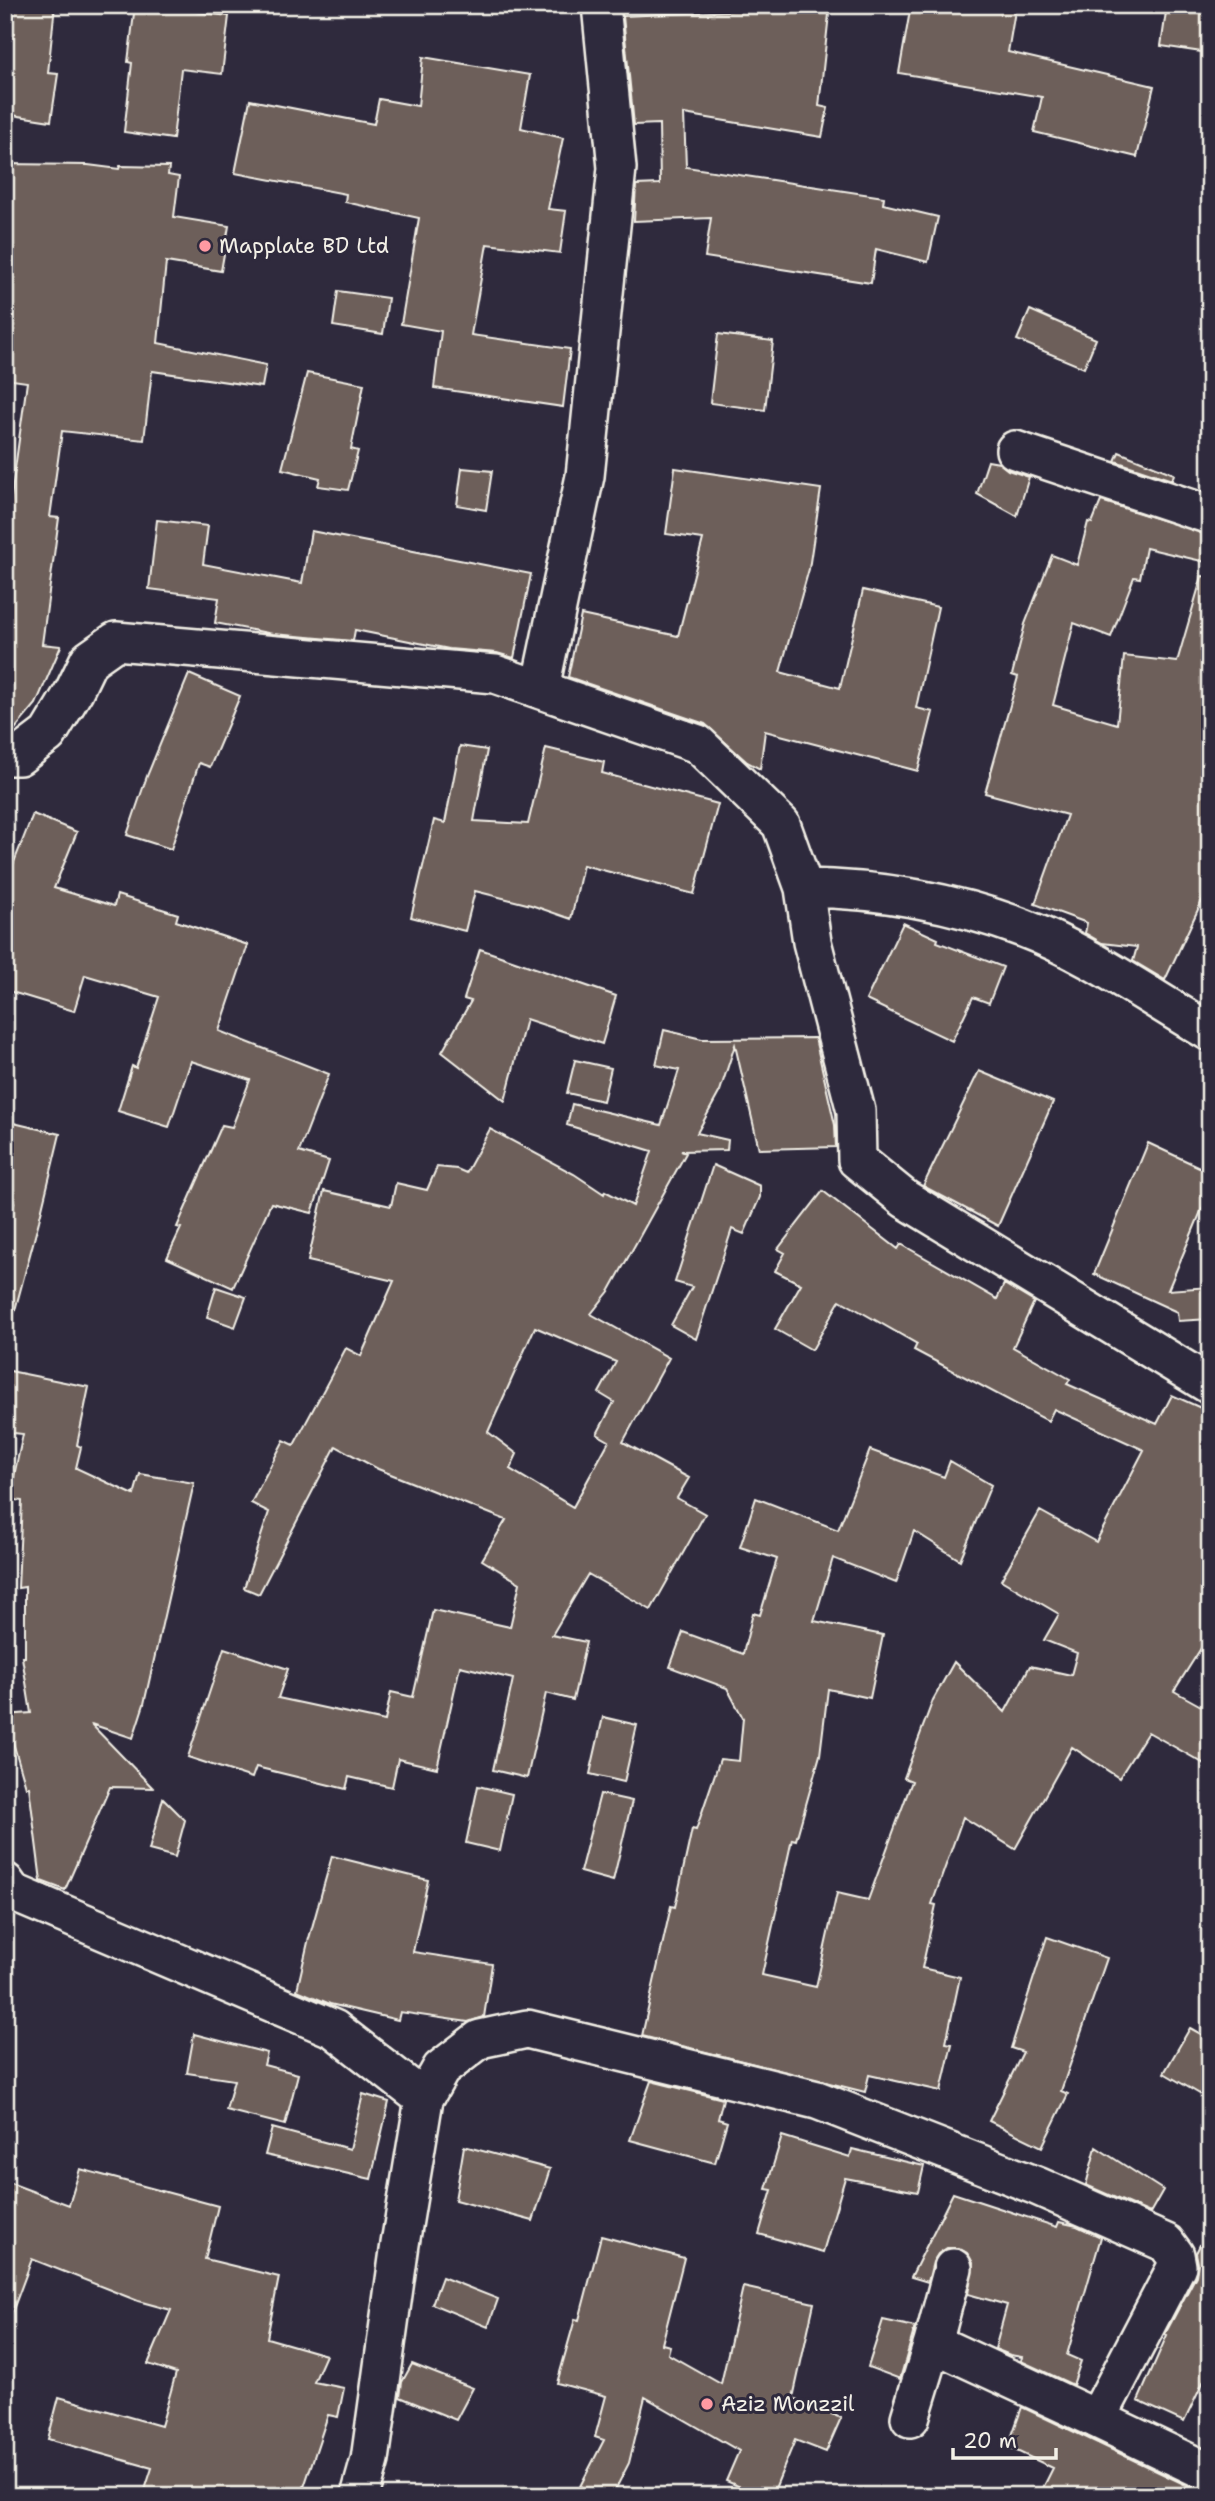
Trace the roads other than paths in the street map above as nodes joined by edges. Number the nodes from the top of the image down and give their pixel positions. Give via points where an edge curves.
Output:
1 (601, 5) edge
2 (1015, 450) dead end
3 (1210, 515) edge
4 (540, 688) junction
5 (5, 756) edge
6 (804, 888) junction
7 (1210, 1032) edge
8 (1210, 1385) edge
9 (5, 1882) edge
10 (424, 2099) junction
11 (953, 2268) dead end
12 (933, 2343) junction
13 (910, 2418) dead end
14 (1097, 2419) junction
15 (1210, 2473) edge
16 (360, 2496) edge

1 - 4 street via 617,168 586,476
2 - 3 street
4 - 5 street via 495,674 116,641 89,660 48,734 19,756
4 - 6 street via 698,744 781,824
6 - 7 street via 847,889 960,907 1025,929 1088,960
6 - 8 street via 856,1111 858,1160 905,1199
9 - 10 street via 12,1892 334,2029
10 - 14 street via 441,2069 480,2039 527,2029 817,2100 1037,2186 1166,2243 1177,2266
10 - 16 street via 370,2460
11 - 12 street
12 - 13 street
12 - 14 street
14 - 15 street

